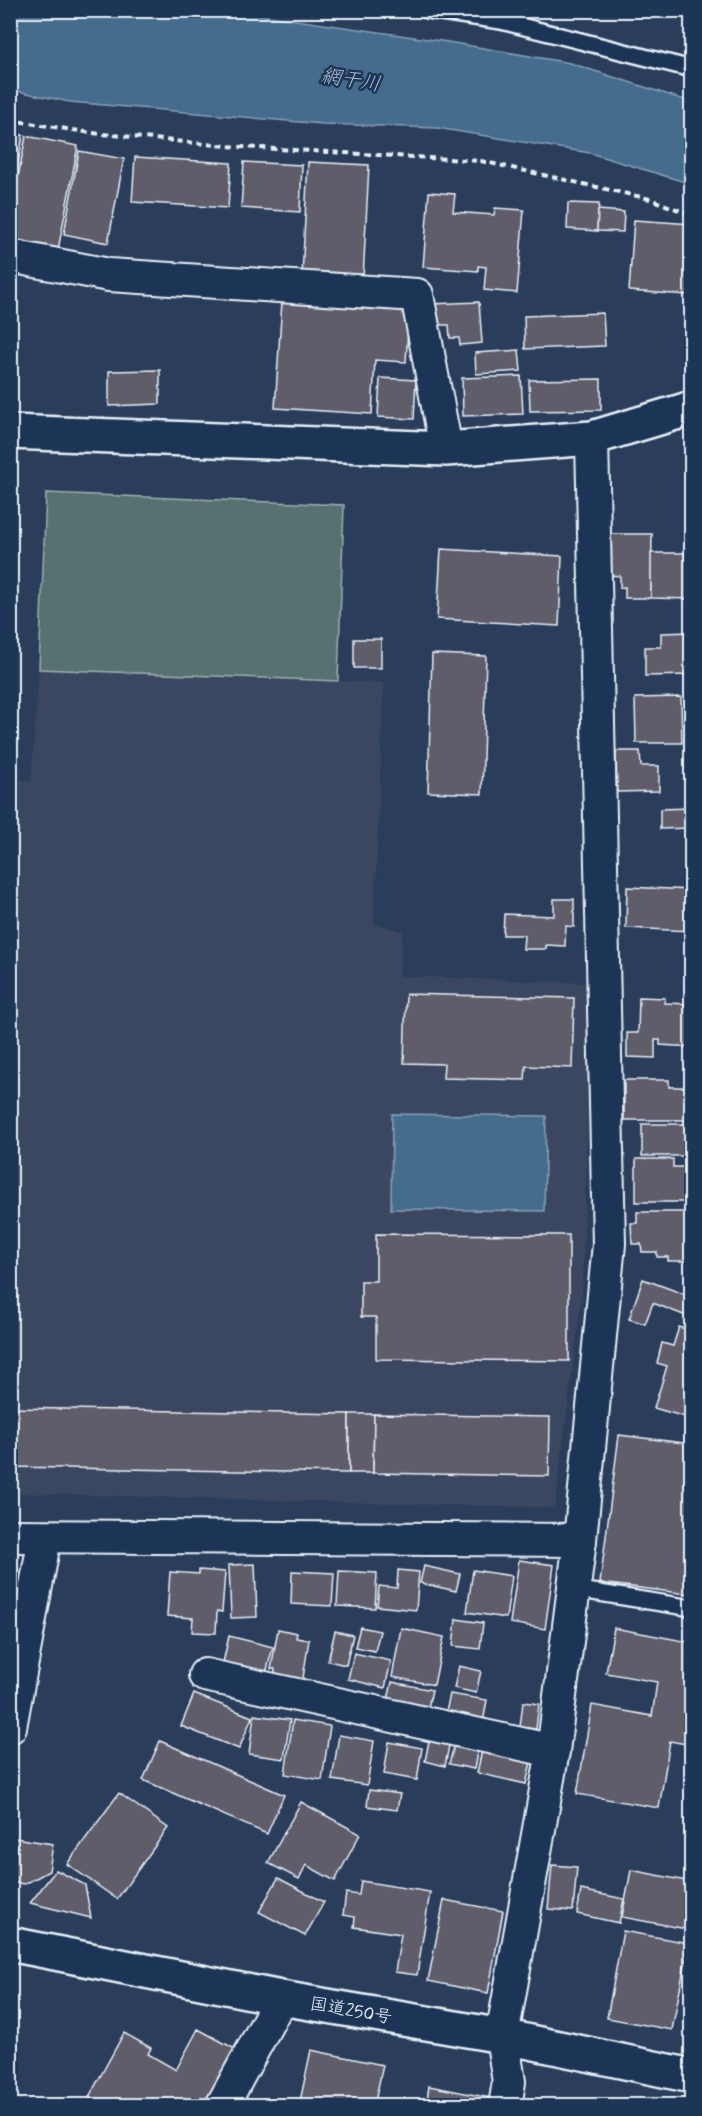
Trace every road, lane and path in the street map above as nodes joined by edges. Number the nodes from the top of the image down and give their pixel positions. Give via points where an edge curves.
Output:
1 (427, 10) edge
2 (692, 69) edge
3 (10, 120) edge
4 (692, 215) edge
5 (10, 256) edge
6 (692, 408) edge
7 (10, 432) edge
8 (592, 438) junction
9 (446, 449) junction
10 (10, 1536) edge
11 (45, 1537) junction
12 (580, 1540) junction
13 (574, 1588) junction
14 (692, 1608) edge
15 (205, 1675) dead end
16 (10, 1727) edge
17 (553, 1751) junction
18 (10, 1944) edge
19 (281, 1998) junction
20 (502, 2037) junction
21 (692, 2076) edge
22 (222, 2106) edge
23 (505, 2106) edge

1 - 2 lane via 501,21
3 - 4 path via 92,133 226,146 481,160 650,199
5 - 9 street via 109,275 417,295
6 - 8 main road
7 - 9 main road
8 - 9 main road
8 - 12 street via 609,1244
10 - 11 street
11 - 12 street
11 - 16 street
12 - 13 street
13 - 14 lane
13 - 17 street
15 - 17 street
17 - 20 street
18 - 19 main road, 国道250号
19 - 20 main road, 国道250号
19 - 22 street
20 - 21 main road, 国道250号
20 - 23 street via 510,2082

